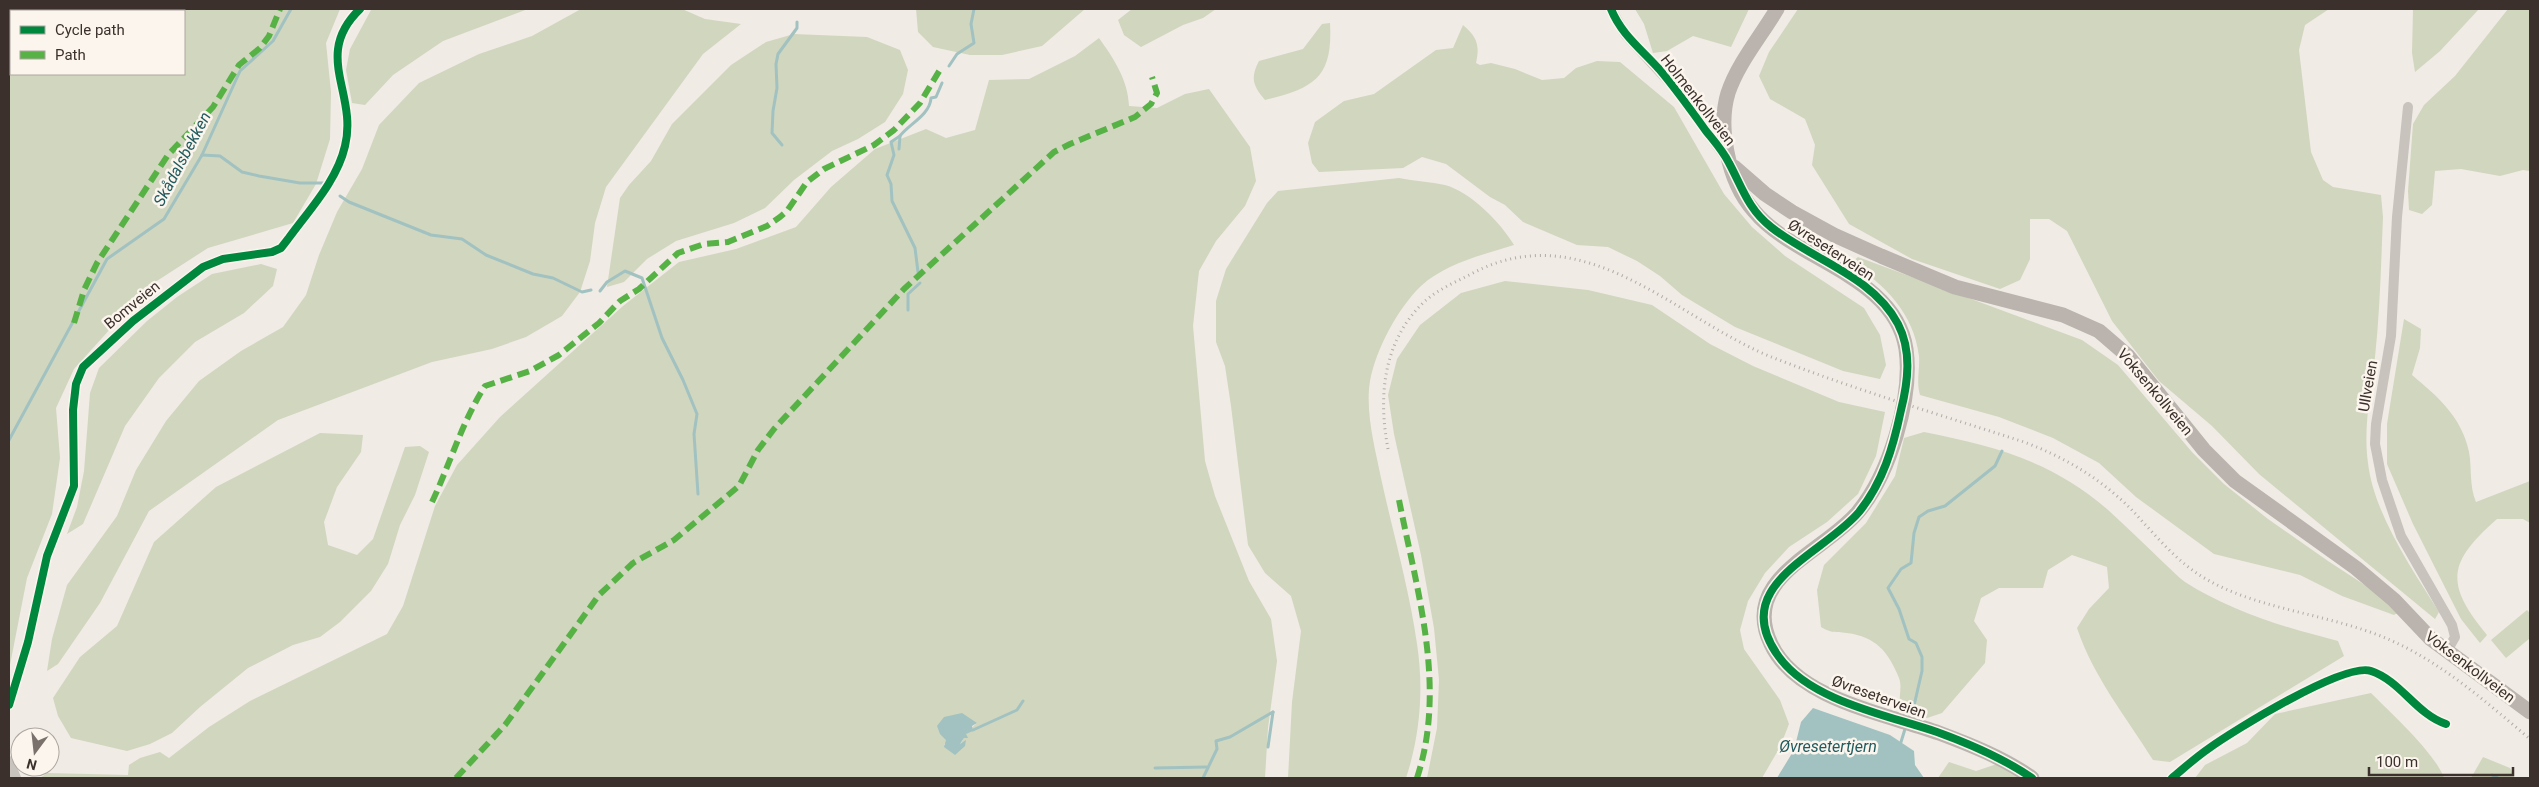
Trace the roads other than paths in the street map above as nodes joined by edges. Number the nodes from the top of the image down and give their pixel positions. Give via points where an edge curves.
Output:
1 (360, 9) edge
2 (1611, 9) edge
3 (1777, 9) edge
4 (2408, 107) dead end
5 (1728, 162) junction
6 (2447, 651) junction
7 (9, 705) edge
8 (2530, 712) edge
9 (9, 761) edge
10 (16, 778) edge
11 (2032, 778) edge

1 - 7 street, Bomveien via 344,32 337,56 348,112 345,146 330,182 288,240 281,248 267,254 223,259 203,267 126,327 94,355 79,374 72,426 74,486 47,556
2 - 5 street, Holmenkollveien via 1625,34 1673,86
3 - 5 main road, Øvreseterveien via 1729,90 1723,121
4 - 6 street, Ullveien via 2397,217 2391,336 2376,424 2376,444 2382,480 2401,536 2452,625 2455,637
5 - 6 main road, Voksenkollveien via 1774,200 1811,223 1865,249 1955,287 2063,315 2099,331 2128,356 2183,426 2222,468 2381,588 2419,628
5 - 11 main road, Øvreseterveien via 1755,213 1783,236 1866,288 1886,306 1903,335 1907,358 1904,397 1883,474 1853,518 1786,571 1774,586 1764,614 1772,645 1792,672 1825,693 1962,742
6 - 8 main road, Voksenkollveien
9 - 10 street

